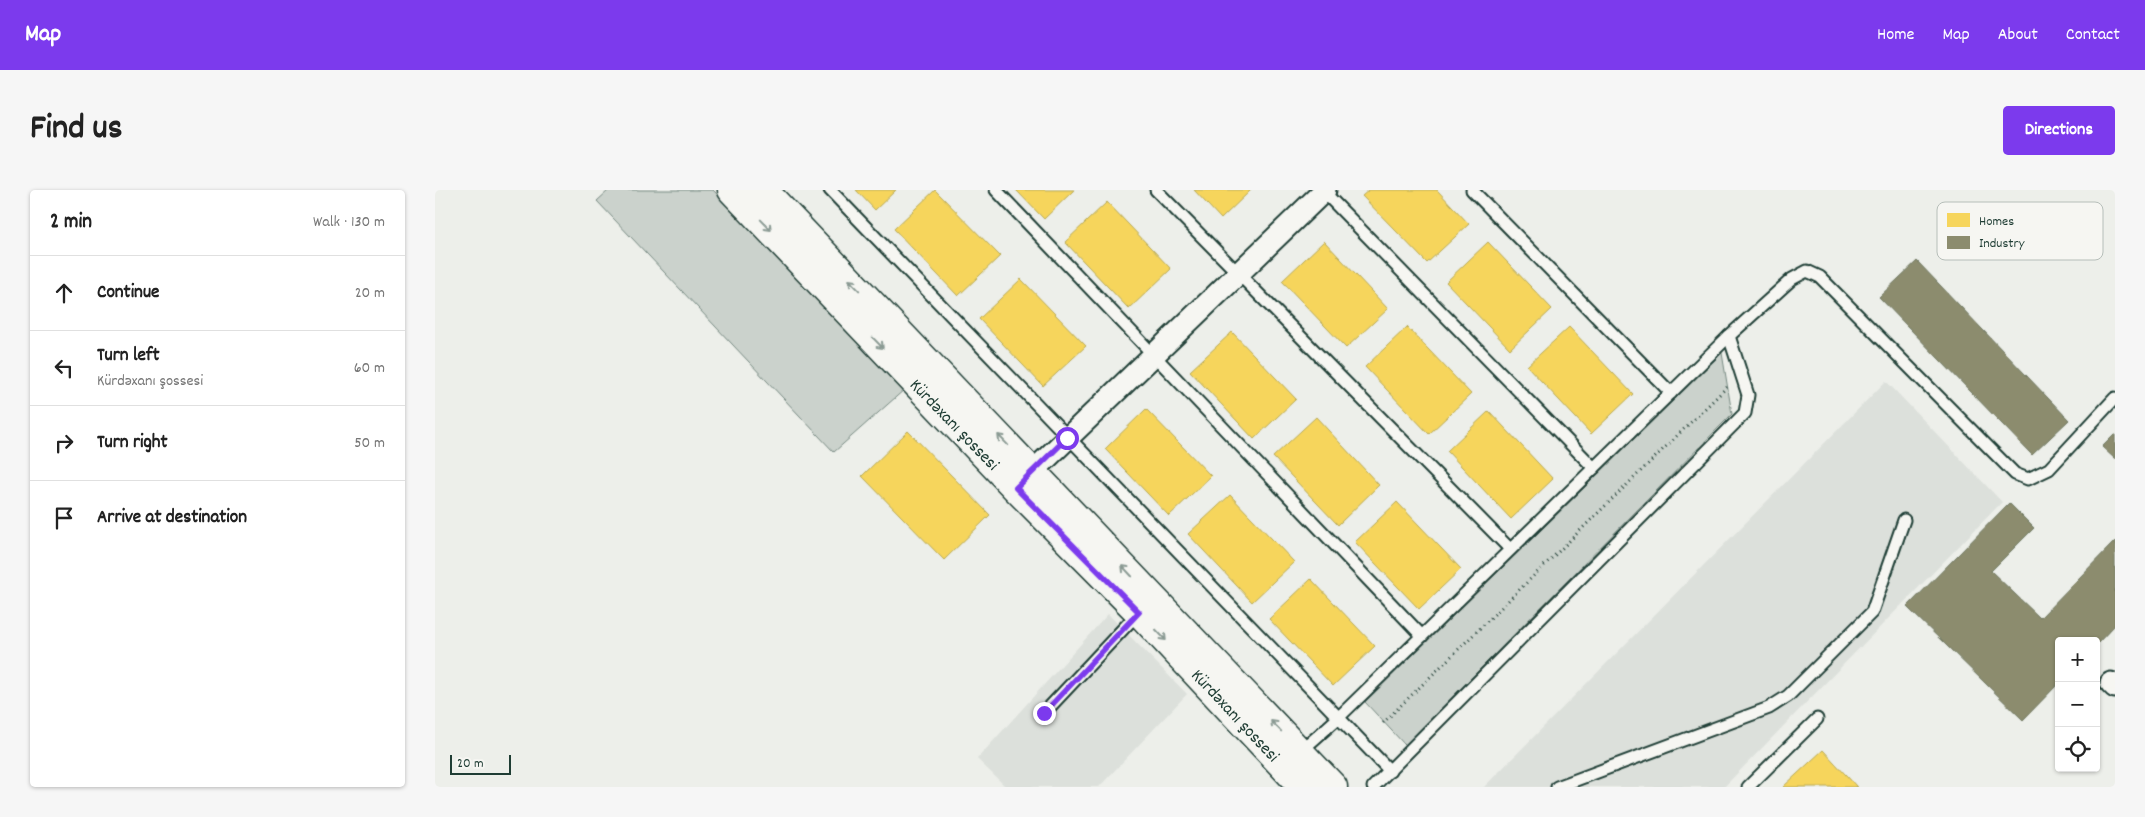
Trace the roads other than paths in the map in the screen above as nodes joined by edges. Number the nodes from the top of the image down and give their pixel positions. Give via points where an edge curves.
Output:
1 (732, 190) edge
2 (763, 190) edge
3 (830, 190) edge
4 (996, 190) edge
5 (1156, 190) edge
6 (1324, 190) edge
7 (1472, 190) edge
8 (1237, 275) junction
9 (1729, 336) junction
10 (1153, 356) junction
11 (1671, 392) junction
12 (2115, 398) edge
13 (1067, 438) junction
14 (1594, 468) junction
15 (1025, 480) junction
16 (1903, 520) dead end
17 (1510, 549) junction
18 (1139, 612) junction
19 (1422, 636) junction
20 (1044, 713) dead end
21 (1338, 718) junction
22 (1817, 719) dead end
23 (1300, 752) junction
24 (1390, 771) junction
25 (1303, 787) edge
26 (1333, 787) edge
27 (1373, 787) edge
28 (1557, 787) edge
29 (1748, 787) edge

1 -> 15 main road, Kürdəxanı şossesi
15 -> 2 main road, Kürdəxanı şossesi
3 - 13 lane
4 - 10 lane
5 - 8 lane
6 - 8 street
6 - 14 lane
7 - 11 lane
8 - 10 street
8 - 17 lane
9 - 11 lane
9 - 12 lane via 1792,279 1807,271 1821,277 2015,474 2028,479 2049,469
9 - 24 lane via 1748,395 1745,413
10 - 13 street
10 - 19 lane
11 - 14 lane
13 - 15 street
13 - 21 lane
14 - 17 lane
15 - 18 main road, Kürdəxanı şossesi
23 -> 15 main road, Kürdəxanı şossesi
16 - 28 lane via 1872,612 1788,696 1769,708
17 - 19 lane
18 - 20 lane
18 -> 25 main road, Kürdəxanı şossesi
19 - 21 lane
21 - 23 lane
21 - 24 lane
22 - 29 lane
23 - 26 main road, Kürdəxanı şossesi
24 - 27 lane

